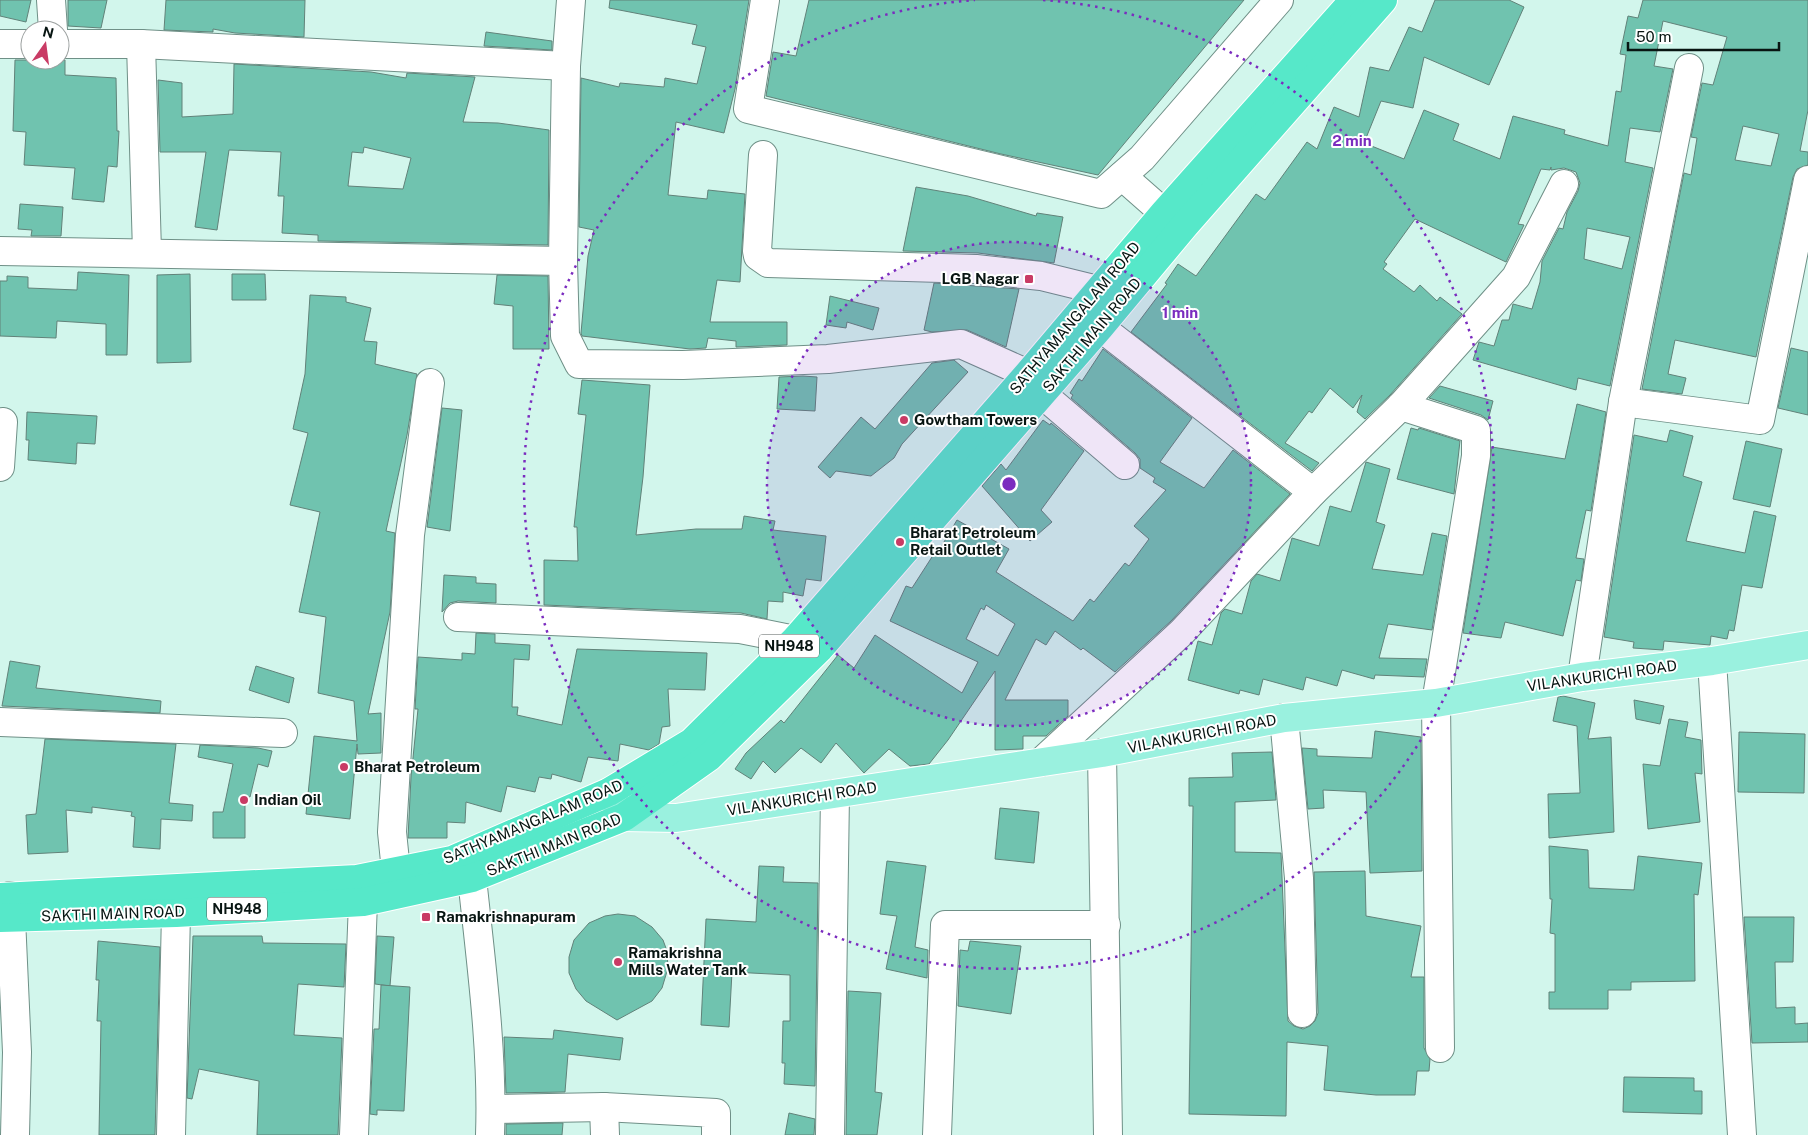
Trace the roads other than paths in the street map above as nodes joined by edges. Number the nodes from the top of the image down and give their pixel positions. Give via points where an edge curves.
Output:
1 (51, 0) edge
2 (571, 0) edge
3 (764, 0) edge
4 (1279, 0) edge
5 (1354, 0) edge
6 (1383, 0) edge
7 (52, 20) edge
8 (0, 44) edge
9 (20, 44) edge
10 (70, 44) edge
11 (142, 44) junction
12 (566, 66) junction
13 (1689, 68) dead end
14 (763, 155) dead end
15 (1122, 176) junction
16 (1808, 180) edge
17 (1564, 184) dead end
18 (1164, 213) junction
19 (0, 251) edge
20 (147, 252) junction
21 (563, 261) junction
22 (1098, 290) junction
23 (1100, 328) junction
24 (430, 383) dead end
25 (1035, 384) junction
26 (1623, 402) junction
27 (1401, 406) junction
28 (4, 422) dead end
29 (1125, 465) dead end
30 (0, 466) edge
31 (1313, 492) junction
32 (458, 618) dead end
33 (796, 640) junction
34 (1808, 645) edge
35 (1712, 661) junction
36 (1582, 678) junction
37 (1436, 703) junction
38 (1284, 718) junction
39 (0, 722) edge
40 (283, 733) dead end
41 (1102, 753) junction
42 (1041, 762) junction
43 (610, 792) junction
44 (835, 794) junction
45 (624, 817) junction
46 (396, 871) junction
47 (472, 878) junction
48 (363, 902) junction
49 (5, 907) edge
50 (176, 913) junction
51 (1106, 925) junction
52 (1302, 1013) dead end
53 (1440, 1048) dead end
54 (604, 1107) junction
55 (491, 1122) edge
56 (15, 1135) edge
57 (171, 1135) edge
58 (354, 1135) edge
59 (605, 1135) edge
60 (716, 1135) edge
61 (830, 1135) edge
62 (938, 1135) edge
63 (1108, 1135) edge
64 (1742, 1135) edge

1 - 7 street
2 - 12 street
3 - 15 street via 748,109 1101,194
4 - 15 street via 1142,158
5 - 18 highway, SATHYAMANGALAM ROAD / NH948
6 - 23 highway, SAKTHI MAIN ROAD / NH948 via 1185,225
8 - 9 street
10 - 11 street
11 - 12 street
11 - 20 street
12 - 21 street
13 - 26 street
14 - 22 street via 757,251 768,264 976,269 1041,276
15 - 18 street
16 - 26 street via 1760,420
17 - 27 street via 1516,277
18 - 22 highway, SATHYAMANGALAM ROAD / NH948
19 - 20 street
20 - 21 street
21 - 25 street via 565,336 580,364 683,365 828,359 961,344
22 - 25 highway, SATHYAMANGALAM ROAD / NH948
23 - 25 highway, SAKTHI MAIN ROAD / NH948
23 - 31 street
24 - 46 street via 407,572 392,832
25 - 29 street
25 - 33 highway, SATHYAMANGALAM ROAD / NH948
25 - 45 highway, SAKTHI MAIN ROAD / NH948 via 820,649 709,757
26 - 36 street
27 - 31 street
27 - 37 street via 1476,430 1476,456
28 - 30 street
31 - 42 street via 1182,632
32 - 33 street via 740,630
33 - 43 highway, SATHYAMANGALAM ROAD / NH948 via 692,742
34 - 35 main road, VILANKURICHI ROAD
35 - 36 main road, VILANKURICHI ROAD
35 - 64 street
36 - 37 main road, VILANKURICHI ROAD
37 - 38 main road, VILANKURICHI ROAD
37 - 53 street
38 - 41 main road, VILANKURICHI ROAD
38 - 52 street via 1299,878
39 - 40 street
41 - 42 main road, VILANKURICHI ROAD
41 - 51 street
42 - 44 main road, VILANKURICHI ROAD
43 - 45 main road
43 - 46 highway, SATHYAMANGALAM ROAD / NH948 via 452,860
44 - 45 main road, VILANKURICHI ROAD via 676,818
44 - 61 street
45 - 47 highway, SAKTHI MAIN ROAD / NH948
46 - 49 highway, SATHYAMANGALAM ROAD / NH948 via 357,879
47 - 48 highway, SAKTHI MAIN ROAD / NH948
47 - 55 street
48 - 50 highway, SAKTHI MAIN ROAD / NH948
48 - 58 street
49 - 50 highway, SAKTHI MAIN ROAD / NH948
49 - 56 street via 16,1052
50 - 57 street
51 - 62 street via 944,925
51 - 63 street
54 - 55 street
54 - 59 street
54 - 60 street via 716,1113

